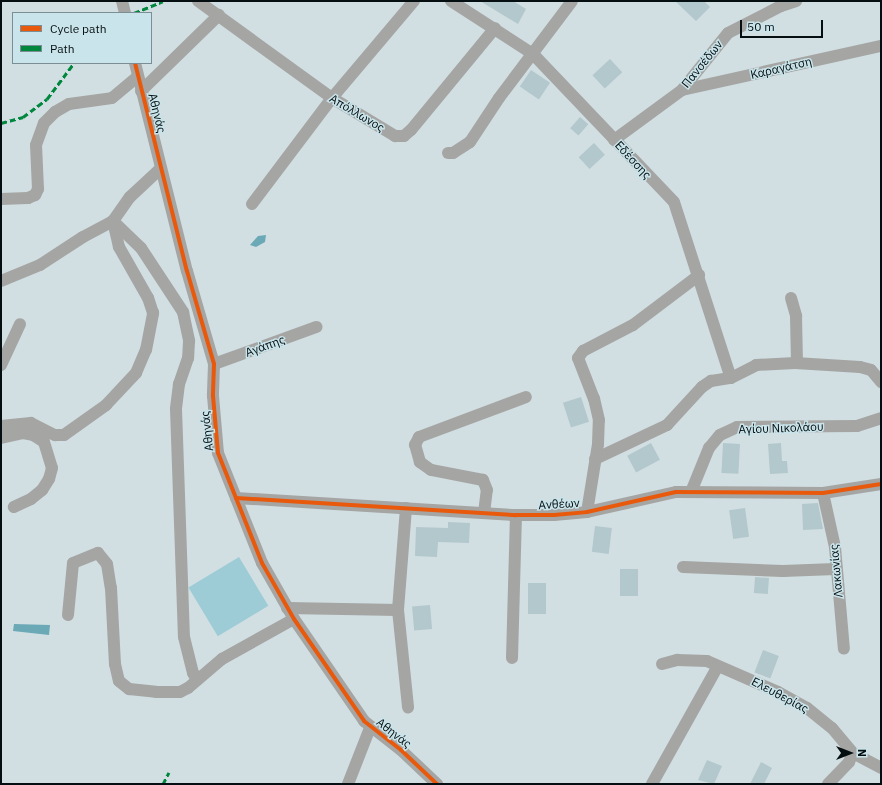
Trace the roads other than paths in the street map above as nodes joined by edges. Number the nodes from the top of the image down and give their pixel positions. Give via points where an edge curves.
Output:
1 (122, 1) edge
2 (198, 1) edge
3 (414, 1) edge
4 (451, 1) edge
5 (572, 1) edge
6 (796, 1) edge
7 (125, 12) edge
8 (219, 15) junction
9 (495, 28) junction
10 (881, 46) edge
11 (533, 54) junction
12 (135, 64) edge
13 (137, 77) junction
14 (682, 90) junction
15 (141, 91) junction
16 (332, 98) junction
17 (614, 140) junction
18 (448, 152) dead end
19 (161, 168) junction
20 (1, 198) edge
21 (252, 204) dead end
22 (113, 221) junction
23 (699, 275) junction
24 (1, 281) edge
25 (791, 298) dead end
26 (20, 324) dead end
27 (316, 327) dead end
28 (214, 364) junction
29 (797, 364) junction
30 (1, 365) edge
31 (731, 378) junction
32 (881, 382) edge
33 (526, 397) dead end
34 (881, 418) edge
35 (1, 426) edge
36 (1, 438) edge
37 (595, 459) junction
38 (881, 484) edge
39 (691, 492) junction
40 (823, 493) junction
41 (236, 498) junction
42 (14, 507) dead end
43 (406, 508) junction
44 (588, 512) junction
45 (484, 513) junction
46 (516, 515) junction
47 (683, 567) dead end
48 (836, 569) junction
49 (287, 608) junction
50 (398, 610) junction
51 (68, 615) dead end
52 (294, 619) junction
53 (844, 650) dead end
54 (512, 658) dead end
55 (662, 664) dead end
56 (718, 666) junction
57 (197, 680) junction
58 (408, 706) dead end
59 (370, 728) junction
60 (853, 753) junction
61 (881, 768) edge
62 (348, 784) edge
63 (436, 784) edge
64 (652, 784) edge
65 (828, 784) edge

1 - 7 street
2 - 8 street, Απόλλωνος
3 - 16 street
4 - 9 street, Εδέσσης
5 - 11 street
6 - 14 street, Πανσέδων via 780,6 728,33
8 - 15 street
8 - 16 street, Απόλλωνος
9 - 11 street, Εδέσσης
9 - 16 street, Απόλλωνος via 404,136 395,136
10 - 14 street, Καραγάτση
11 - 17 street, Εδέσσης
11 - 18 street via 499,98 470,142 453,153
12 - 13 street, Αθηνάς
13 - 15 street, Αθηνάς
13 - 20 street via 112,98 69,104 55,112 44,123 36,145 38,189 35,195 28,198
14 - 17 street, Πανσέδων
15 - 19 street, Αθηνάς
16 - 21 street
17 - 23 street, Εδέσσης via 674,202
19 - 22 street via 130,197
19 - 28 street, Αθηνάς
22 - 24 street via 40,265
22 - 35 street via 119,247 148,298 153,313 146,350 136,373 106,405 64,435 55,435 31,423
22 - 57 street via 141,248 183,312 187,330 188,358 179,384 176,409 184,637
23 - 31 street, Εδέσσης
23 - 37 street via 633,325 583,351 578,358 594,399 599,420
25 - 29 street via 796,316
26 - 30 street
27 - 28 street, Αγάπης
28 - 41 street, Αθηνάς via 213,396 218,453
29 - 31 street via 756,365
29 - 32 street via 871,370
31 - 37 street via 712,381 702,387 667,425
33 - 45 street via 419,437 415,445 420,462 431,470 483,480 487,490
34 - 39 street, Αγίου Νικολάου via 857,426 737,427 720,435 709,448
36 - 42 street via 22,433 33,435 44,442 52,468 49,480 42,490 32,499
37 - 44 street
38 - 40 street, Ανθέων
39 - 40 street, Ανθέων
39 - 44 street, Ανθέων via 676,492
40 - 48 street, Λακωνίας via 835,547
41 - 43 street, Ανθέων
41 - 49 street, Αθηνάς via 262,563
43 - 45 street, Ανθέων
43 - 50 street
44 - 46 street, Ανθέων
45 - 46 street, Ανθέων
46 - 54 street
47 - 48 street via 783,571
48 - 53 street, Λακωνίας
49 - 50 street
49 - 52 street, Αθηνάς
50 - 58 street
51 - 57 street via 73,563 98,553 107,564 111,588 115,664 119,681 129,689 180,692
52 - 57 street via 222,659
52 - 59 street, Αθηνάς
55 - 56 street, Ελευθερίας via 677,660 707,661
56 - 60 street, Ελευθερίας via 807,708 832,728
56 - 64 street
59 - 62 street
59 - 63 street, Αθηνάς via 401,750
60 - 61 street, Ελευθερίας
60 - 65 street via 849,762

